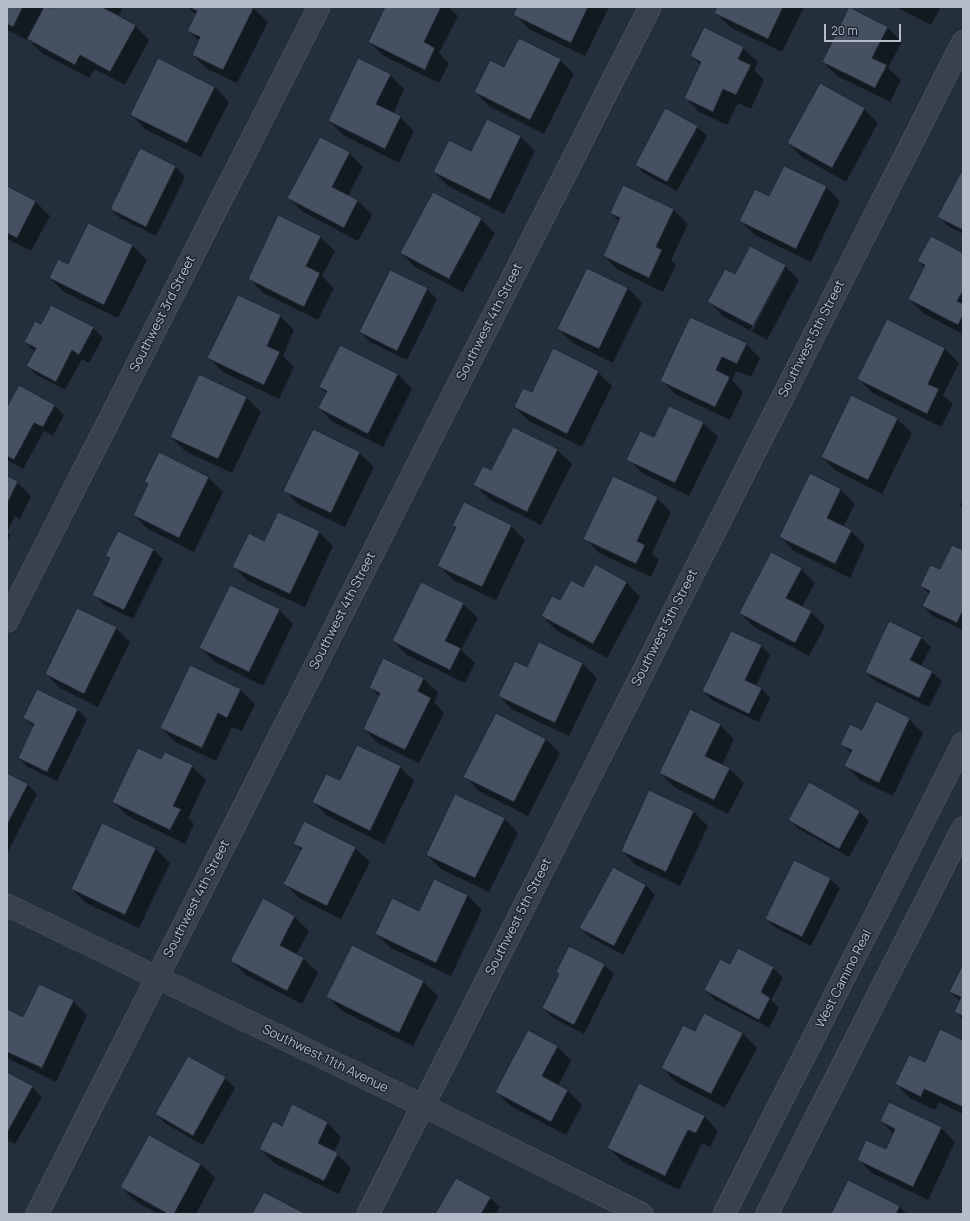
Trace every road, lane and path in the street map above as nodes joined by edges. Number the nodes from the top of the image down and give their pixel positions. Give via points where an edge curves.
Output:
1 (319, 7) edge
2 (650, 7) edge
3 (963, 42) edge
4 (7, 621) edge
5 (963, 743) edge
6 (963, 828) edge
7 (7, 905) edge
8 (157, 978) junction
9 (423, 1106) junction
10 (37, 1214) edge
11 (368, 1214) edge
12 (642, 1214) edge
13 (724, 1214) edge
14 (767, 1214) edge

1 - 4 street, Southwest 3rd Street
2 - 8 street, Southwest 4th Street
3 - 9 street, Southwest 5th Street
5 - 13 street, West Camino Real
6 - 14 street
7 - 8 street, Southwest 11th Avenue
8 - 9 street, Southwest 11th Avenue
8 - 10 street, Southwest 4th Street
9 - 11 street, Southwest 5th Street
9 - 12 street, Southwest 11th Avenue

